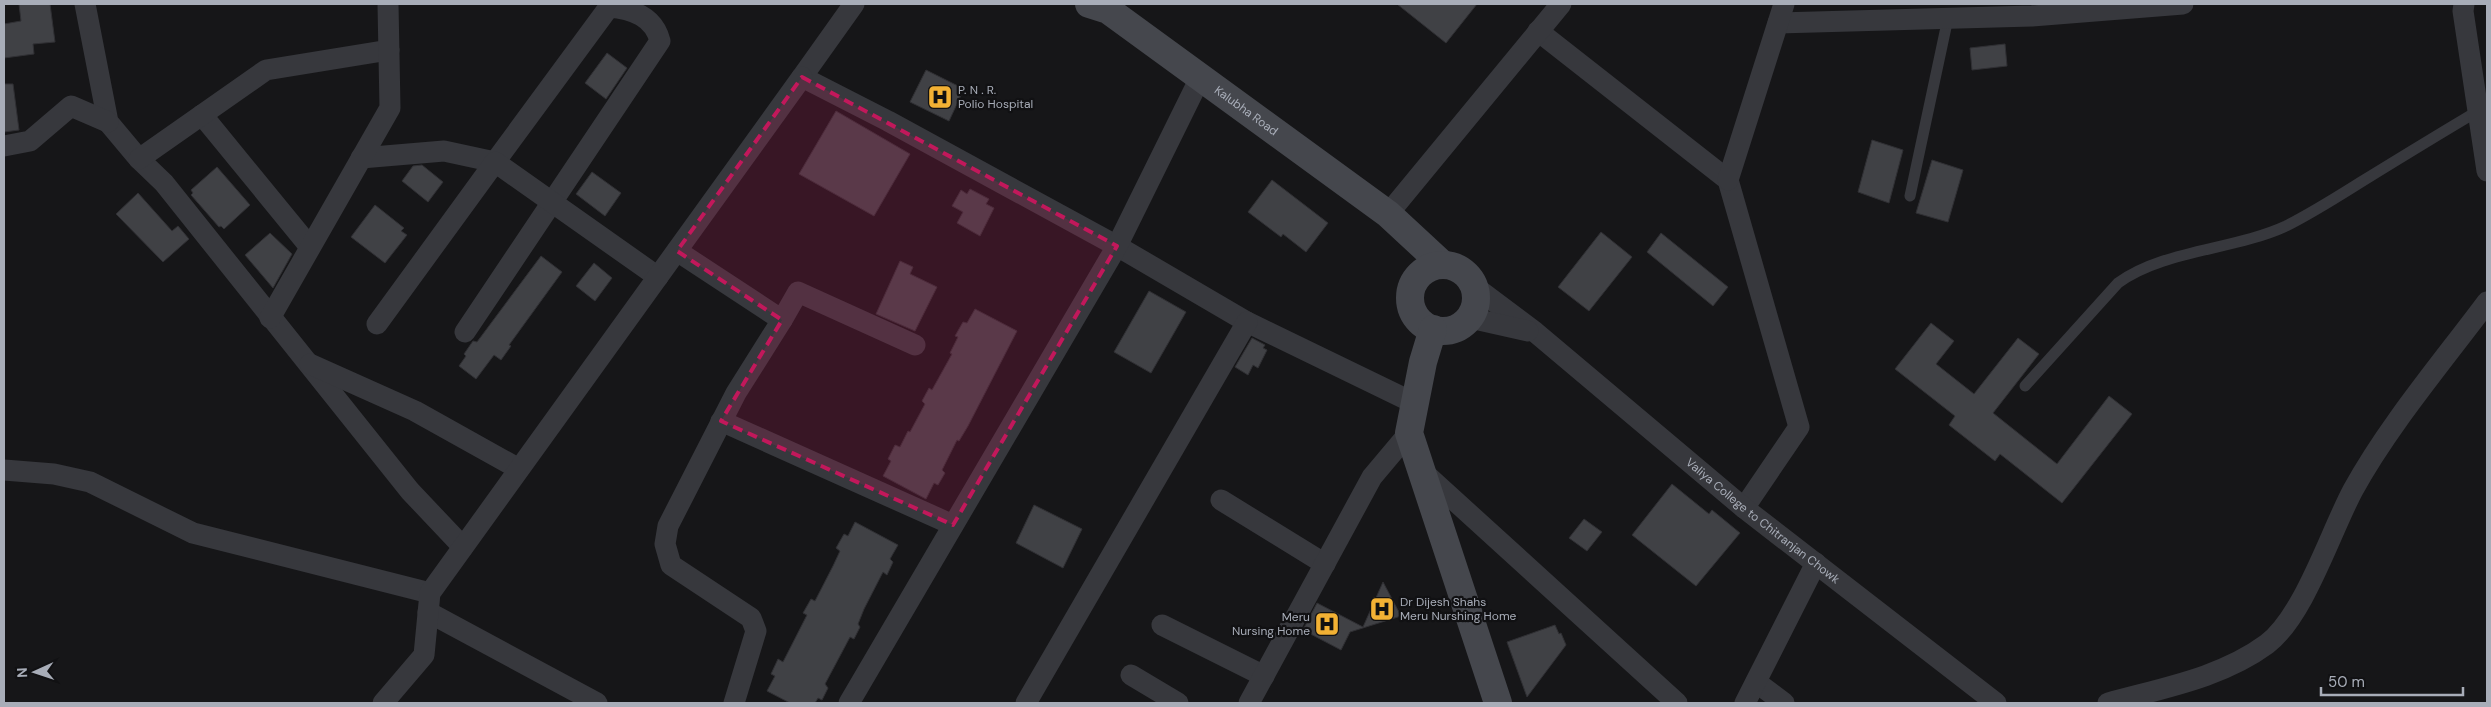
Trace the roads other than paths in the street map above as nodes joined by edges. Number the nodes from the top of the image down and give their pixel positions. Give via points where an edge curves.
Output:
1 (85, 4) edge
2 (388, 4) edge
3 (854, 4) edge
4 (1561, 4) edge
5 (2184, 4) edge
6 (2464, 4) edge
7 (1103, 6) edge
8 (1781, 13) edge
9 (1948, 18) junction
10 (1538, 31) junction
11 (388, 50) junction
12 (802, 77) junction
13 (1200, 78) junction
14 (2478, 111) junction
15 (202, 115) junction
16 (108, 122) junction
17 (4, 146) edge
18 (361, 158) junction
19 (139, 159) junction
20 (495, 162) junction
21 (2487, 171) edge
22 (1728, 180) junction
23 (1910, 196) dead end
24 (554, 202) junction
25 (1394, 219) junction
26 (1117, 246) junction
27 (310, 247) junction
28 (677, 251) junction
29 (1430, 270) junction
30 (658, 277) junction
31 (1475, 287) junction
32 (2487, 302) edge
33 (270, 318) junction
34 (1470, 318) junction
35 (782, 320) junction
36 (1247, 322) junction
37 (1424, 322) junction
38 (377, 324) dead end
39 (465, 332) dead end
40 (1535, 332) junction
41 (915, 345) dead end
42 (306, 362) junction
43 (2025, 386) dead end
44 (1416, 394) junction
45 (721, 421) junction
46 (1409, 433) junction
47 (519, 469) junction
48 (4, 470) edge
49 (1421, 470) junction
50 (1221, 500) dead end
51 (1744, 508) junction
52 (953, 525) junction
53 (463, 547) junction
54 (1325, 564) junction
55 (1816, 564) junction
56 (429, 603) junction
57 (1162, 625) dead end
58 (1131, 675) dead end
59 (1264, 676) junction
60 (1756, 682) junction
61 (383, 703) edge
62 (597, 703) edge
63 (734, 703) edge
64 (849, 703) edge
65 (1026, 703) edge
66 (1178, 703) edge
67 (1249, 703) edge
68 (1498, 703) edge
69 (1678, 703) edge
70 (1745, 703) edge
71 (1784, 703) edge
72 (1996, 703) edge
73 (2108, 703) edge

1 - 16 street
2 - 11 street
3 - 12 street
4 - 10 street
5 - 9 street via 2032,16
6 - 14 street
7 - 13 street, Kalubha Road
8 - 9 street
8 - 22 street
9 - 23 lane
10 - 22 street
10 - 25 street
11 - 15 street via 266,70
11 - 18 street via 390,108
12 - 26 street
12 - 28 street
13 - 25 street, Kalubha Road
13 - 26 street
14 - 21 street
14 - 43 lane via 2285,226 2220,248 2148,265 2130,274 2118,283
15 - 19 street
15 - 27 street
16 - 17 street via 71,106 30,141
16 - 19 street
18 - 20 street via 444,151
18 - 27 street
19 - 33 street via 164,183
20 - 24 street
20 - 24 street via 609,7 636,12 657,29 660,41
20 - 38 street
22 - 51 street via 1799,427
24 - 30 street
24 - 39 street
25 - 29 street
26 - 36 street
26 - 52 street
27 - 33 street
28 - 30 street
28 - 35 street
29 - 31 street via 1462,270
29 - 37 street via 1410,294
30 - 47 street
31 - 34 street via 1475,308
31 - 40 street, Valiya College to Chitranjan Chowk
32 - 73 street via 2379,448 2353,490 2292,617 2269,643 2220,671
33 - 42 street
34 - 37 street via 1453,330
34 - 40 street, Valiya College to Chitranjan Chowk
35 - 41 street via 798,292
35 - 45 street
36 - 44 street
36 - 65 street
37 - 44 street via 1413,333
40 - 51 street, Valiya College to Chitranjan Chowk
42 - 47 street via 415,412
42 - 53 street via 410,490
44 - 46 street
45 - 52 street
45 - 63 street via 668,526 666,544 671,565 751,618 756,631
46 - 49 street
46 - 54 street via 1372,477
47 - 53 street
48 - 56 street via 54,474 90,482 193,533
49 - 68 street
49 - 69 street
50 - 54 street
51 - 55 street, Valiya College to Chitranjan Chowk
52 - 64 street
53 - 56 street
54 - 59 street
55 - 60 street
55 - 72 street, Valiya College to Chitranjan Chowk
56 - 61 street via 424,655
56 - 62 street
57 - 59 street
58 - 66 street
59 - 67 street
60 - 70 street
60 - 71 street

